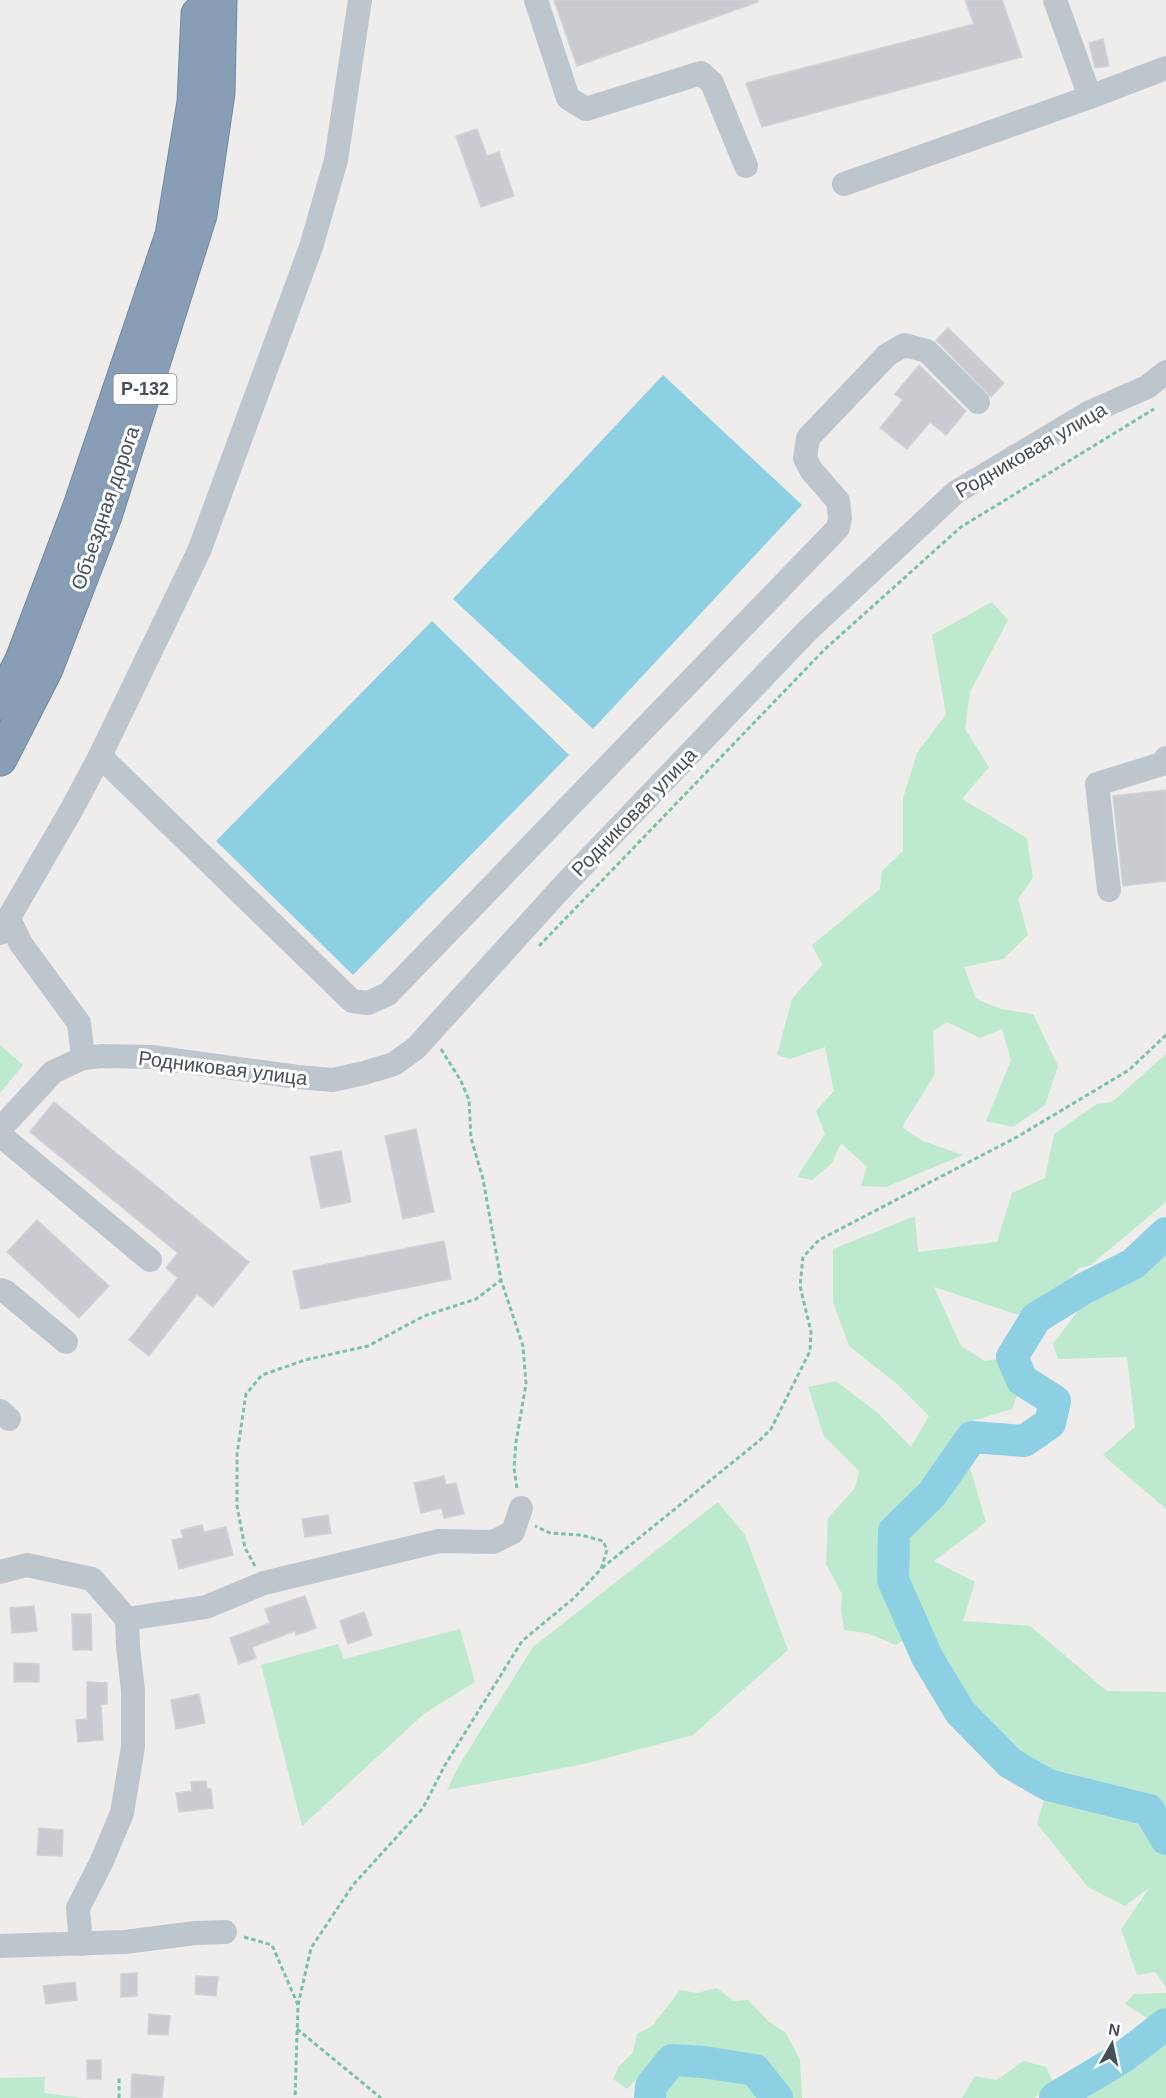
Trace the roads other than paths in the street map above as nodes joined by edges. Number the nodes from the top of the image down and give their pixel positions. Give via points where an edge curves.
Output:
1 (198, 0) edge
2 (220, 0) edge
3 (360, 0) edge
4 (536, 0) edge
5 (1055, 0) edge
6 (1166, 68) edge
7 (1090, 97) junction
8 (746, 166) dead end
9 (844, 184) dead end
10 (1166, 372) edge
11 (978, 402) dead end
12 (0, 703) edge
13 (100, 756) junction
14 (1166, 758) edge
15 (0, 759) edge
16 (1109, 890) dead end
17 (4, 926) edge
18 (82, 1058) junction
19 (0, 1129) edge
20 (0, 1135) edge
21 (150, 1260) dead end
22 (0, 1290) edge
23 (66, 1342) dead end
24 (521, 1508) dead end
25 (0, 1572) edge
26 (128, 1619) junction
27 (225, 1932) road end
28 (81, 1944) junction
29 (0, 1946) edge

1 - 12 highway, Объездная дорога / Р-132 via 194,102 172,235 79,509 22,660
2 - 15 highway, Объездная дорога / Р-132 via 218,93 200,215 105,516 46,669
3 - 13 street via 336,160 311,247 199,551
4 - 8 street via 568,98 586,109 701,73 712,82
5 - 7 street
6 - 7 street
7 - 9 street
10 - 18 street, Родниковая улица via 1147,387 1090,412 956,492 807,631 416,1048 394,1064 333,1080 152,1057
11 - 13 street via 927,351 904,345 887,355 808,438 805,458 838,501 838,528 388,994 368,1003 352,1001
13 - 17 street
14 - 16 street via 1162,764 1097,784
17 - 18 street via 80,1023
18 - 19 street, Родниковая улица via 53,1072
20 - 21 street
22 - 23 street
24 - 26 street via 513,1532 493,1542 439,1541 264,1583 206,1607
25 - 26 street via 27,1565 92,1579
26 - 28 street via 133,1747 122,1813 78,1908
27 - 28 street
28 - 29 street

